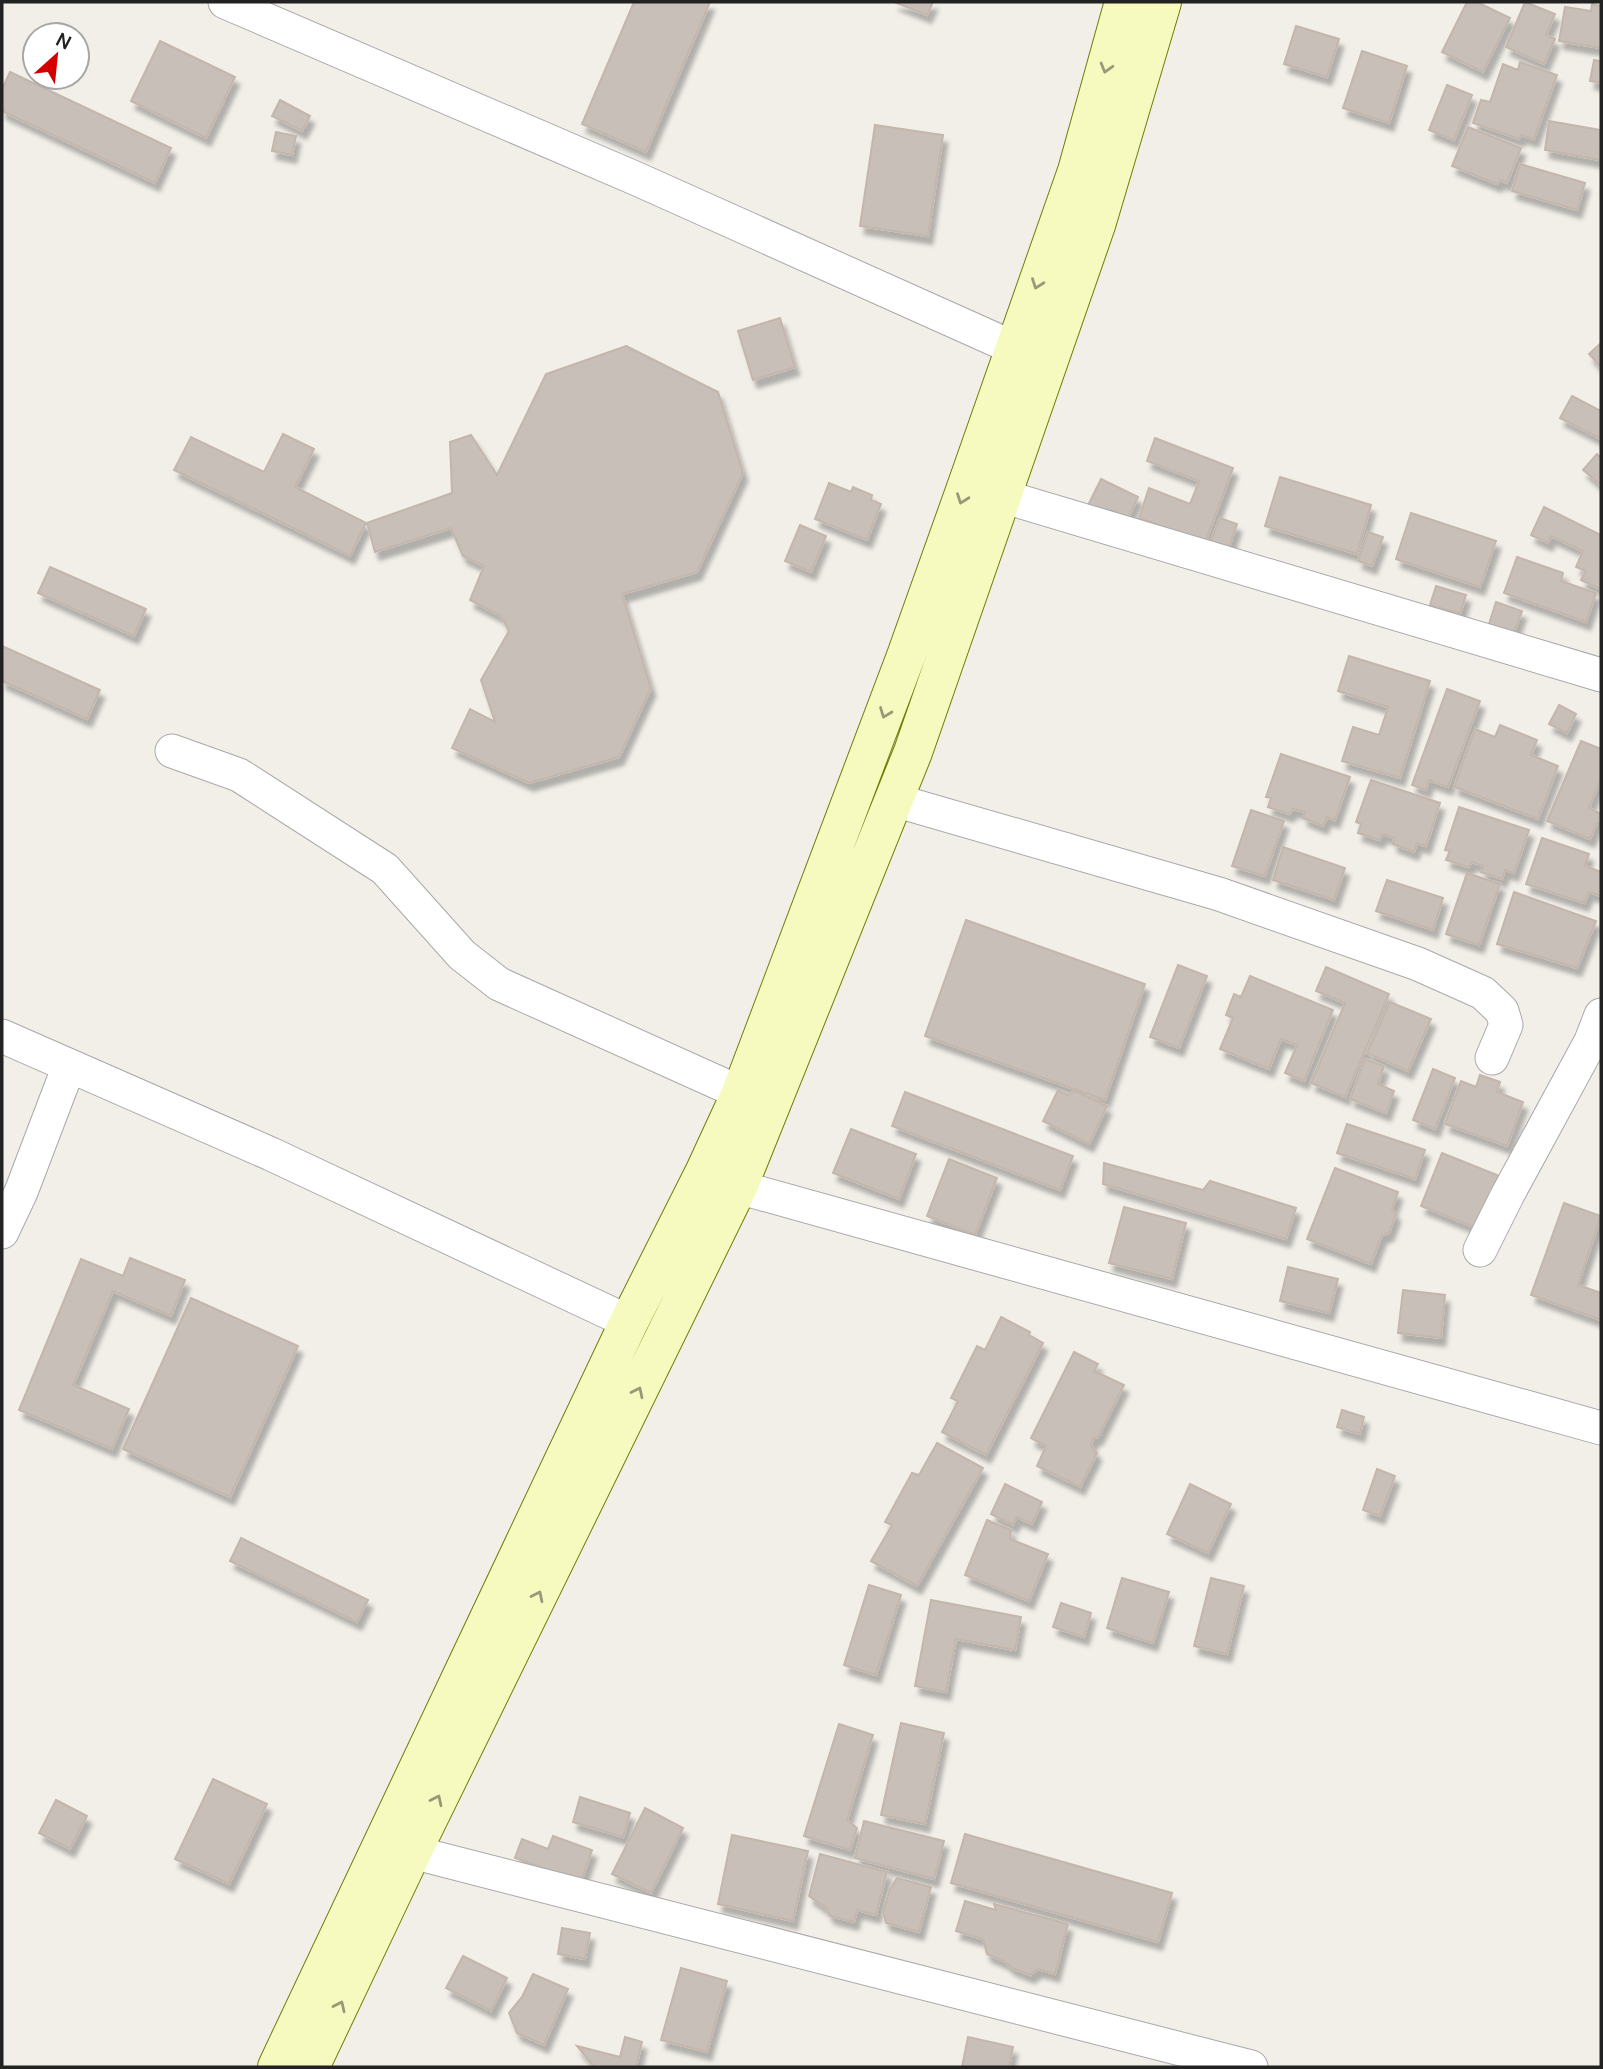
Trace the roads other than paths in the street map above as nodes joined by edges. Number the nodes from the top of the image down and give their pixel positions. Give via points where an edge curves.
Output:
1 (225, 2) edge
2 (1124, 2) edge
3 (1162, 2) edge
4 (1014, 348) junction
5 (1049, 360) junction
6 (1002, 496) junction
7 (1601, 675) edge
8 (172, 751) dead end
9 (894, 800) junction
10 (1601, 1015) edge
11 (2, 1036) edge
12 (1492, 1058) dead end
13 (69, 1066) junction
14 (741, 1093) junction
15 (722, 1179) junction
16 (2, 1232) edge
17 (1480, 1250) dead end
18 (629, 1322) junction
19 (1601, 1429) edge
20 (412, 1853) junction
21 (381, 1883) junction
22 (277, 2067) edge
23 (310, 2067) edge
24 (1251, 2067) edge

1 - 4 street via 638,179
2 -> 4 main road via 1077,171
3 - 5 main road via 1096,225
4 - 5 street
4 -> 14 main road via 901,669
5 - 6 main road
6 - 7 street
6 - 9 main road
8 - 14 street via 239,775 385,869 461,955 499,984
9 - 12 street via 1219,894 1418,964 1483,993 1502,1011 1506,1026
9 - 15 main road
10 - 17 street
11 - 13 street
13 - 16 street
13 - 18 street via 271,1154
14 - 15 main road
15 - 18 main road
15 - 19 street
20 -> 15 main road
18 - 21 main road
20 - 21 main road
20 - 24 street
21 - 22 main road
23 -> 21 main road

